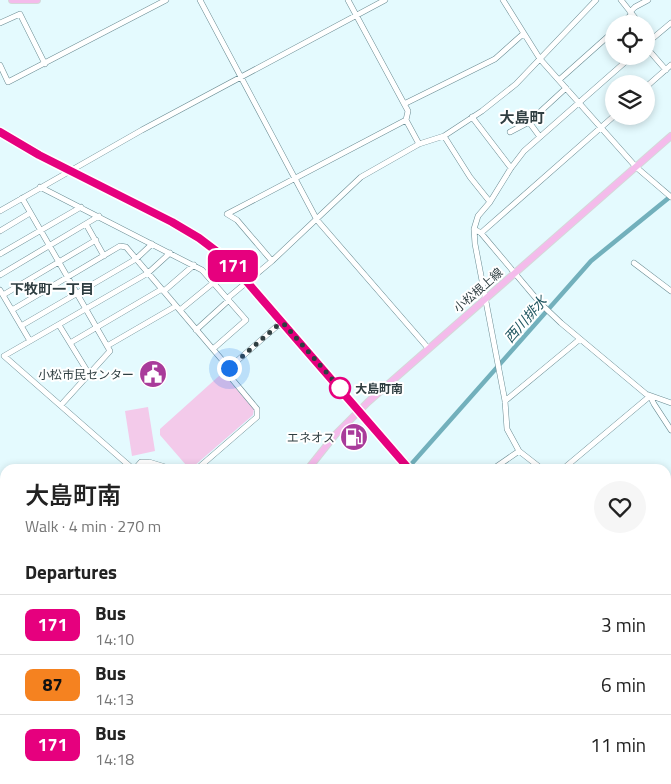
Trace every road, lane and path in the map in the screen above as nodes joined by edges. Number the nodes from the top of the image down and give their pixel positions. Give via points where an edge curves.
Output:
1 (12, 0) edge
2 (37, 0) edge
3 (166, 0) edge
4 (200, 0) edge
5 (348, 0) edge
6 (385, 0) edge
7 (596, 0) edge
8 (622, 0) edge
9 (648, 0) edge
10 (505, 1) edge
11 (631, 13) joint
12 (356, 16) junction
13 (0, 23) edge
14 (671, 23) edge
15 (523, 34) junction
16 (655, 36) edge
17 (605, 39) edge
18 (655, 56) edge
19 (540, 59) junction
20 (0, 64) edge
21 (45, 64) junction
22 (622, 65) edge
23 (671, 65) edge
24 (666, 70) junction
25 (241, 78) junction
26 (655, 79) edge
27 (559, 80) junction
28 (566, 88) junction
29 (579, 102) junction
30 (404, 104) junction
31 (472, 118) junction
32 (406, 120) junction
33 (528, 122) junction
34 (605, 124) edge
35 (601, 127) junction
36 (0, 132) edge
37 (510, 132) dead end
38 (444, 136) junction
39 (671, 136) edge
40 (540, 137) junction
41 (419, 144) junction
42 (636, 167) junction
43 (511, 168) junction
44 (69, 170) junction
45 (295, 178) junction
46 (40, 187) junction
47 (671, 187) edge
48 (668, 194) edge
49 (22, 198) junction
50 (490, 202) junction
51 (81, 207) junction
52 (0, 210) edge
53 (30, 213) junction
54 (100, 216) junction
55 (317, 220) junction
56 (86, 224) junction
57 (474, 229) junction
58 (0, 231) edge
59 (40, 231) junction
60 (481, 233) junction
61 (96, 240) junction
62 (152, 244) junction
63 (49, 246) junction
64 (170, 253) junction
65 (0, 254) edge
66 (104, 256) junction
67 (136, 258) junction
68 (272, 261) junction
69 (58, 262) junction
70 (634, 263) dead end
71 (194, 265) junction
72 (148, 273) junction
73 (515, 273) junction
74 (0, 275) edge
75 (68, 278) junction
76 (213, 282) junction
77 (247, 282) junction
78 (163, 290) junction
79 (671, 290) edge
80 (1, 292) edge
81 (77, 294) junction
82 (229, 300) junction
83 (484, 300) junction
84 (178, 308) junction
85 (12, 310) junction
86 (86, 310) junction
87 (284, 324) junction
88 (59, 325) junction
89 (21, 326) junction
90 (96, 327) junction
91 (196, 330) junction
92 (580, 339) junction
93 (30, 341) junction
94 (70, 343) junction
95 (107, 346) junction
96 (428, 348) junction
97 (213, 349) junction
98 (2, 358) edge
99 (229, 368) junction
100 (89, 374) junction
101 (650, 396) junction
102 (505, 401) junction
103 (671, 402) edge
104 (61, 405) junction
105 (359, 410) junction
106 (671, 430) edge
107 (519, 451) junction
108 (128, 464) edge
109 (139, 464) edge
110 (156, 464) edge
111 (203, 464) edge
112 (312, 464) edge
113 (405, 464) edge
114 (500, 464) edge
115 (536, 464) edge
116 (569, 464) edge

1 - 2 main road
3 - 21 street
4 - 25 street
5 - 12 street
6 - 12 street
7 - 19 street
8 - 11 street
9 - 11 street via 635,6
10 - 15 street
12 - 25 street
12 - 30 street
13 - 21 street via 20,14
14 - 16 street
15 - 19 street
15 - 30 street via 495,59
17 - 27 street
18 - 24 street
19 - 27 street
19 - 31 street via 516,84
20 - 21 street via 8,82
22 - 29 street
23 - 24 street
24 - 26 street
25 - 44 street
25 - 45 street
27 - 28 street
28 - 29 street
28 - 33 street
29 - 35 street
29 - 40 street
30 - 32 street via 408,111
31 - 38 street
31 - 43 street
32 - 41 street
32 - 45 street
33 - 37 street
33 - 40 street
34 - 35 street
35 - 42 street
35 - 60 street
36 - 44 main road
38 - 41 street
38 - 50 street
39 - 42 main road, 小松根上線
40 - 43 street
41 - 55 street via 361,177
42 - 48 street
42 - 73 main road, 小松根上線
43 - 50 street
44 - 46 street
44 - 77 main road via 199,238 228,260
45 - 55 street
45 - 68 street via 228,214
46 - 49 street
46 - 51 street
47 - 48 street
49 - 52 street
49 - 53 street
50 - 57 street via 478,216
51 - 54 street
51 - 59 street
53 - 58 street
53 - 59 street
54 - 56 street
54 - 62 street
55 - 68 street
55 - 96 street
56 - 61 street
56 - 63 street
57 - 60 street
57 - 83 street
59 - 63 street
59 - 65 street
60 - 73 street
61 - 66 street
61 - 69 street
62 - 64 street
62 - 67 street
63 - 69 street
63 - 74 street
64 - 71 street
64 - 72 street
66 - 67 street via 120,246 126,247
66 - 75 street
67 - 72 street
67 - 81 street
68 - 77 street
69 - 75 street
69 - 80 street
70 - 79 street
71 - 76 street
71 - 78 street
72 - 78 street
72 - 86 street
73 - 83 main road, 小松根上線
73 - 92 street via 540,303
75 - 81 street
75 - 85 street
76 - 82 street
76 - 84 street
77 - 82 street
77 - 87 main road
78 - 84 street
78 - 90 street
80 - 85 street
81 - 86 street
81 - 89 street
82 - 91 street
82 - 97 street via 246,320
83 - 96 main road, 小松根上線
83 - 102 street
84 - 91 street
84 - 95 street
85 - 89 street
86 - 88 street
86 - 90 street
87 - 99 street via 277,326
87 - 105 main road
88 - 93 street
88 - 94 street
89 - 93 street
90 - 94 street
90 - 95 street
91 - 97 street
92 - 101 street
92 - 102 street
93 - 98 street
94 - 100 street
95 - 100 street via 110,351
96 - 105 main road, 小松根上線
97 - 99 street
98 - 104 street
99 - 111 street via 227,373 257,409 257,417
100 - 104 street
101 - 103 street
101 - 106 street
101 - 116 street
102 - 107 street via 507,430
104 - 108 street
105 - 112 main road, 小松根上線
105 - 113 main road
107 - 114 street
107 - 115 street
109 - 110 street

